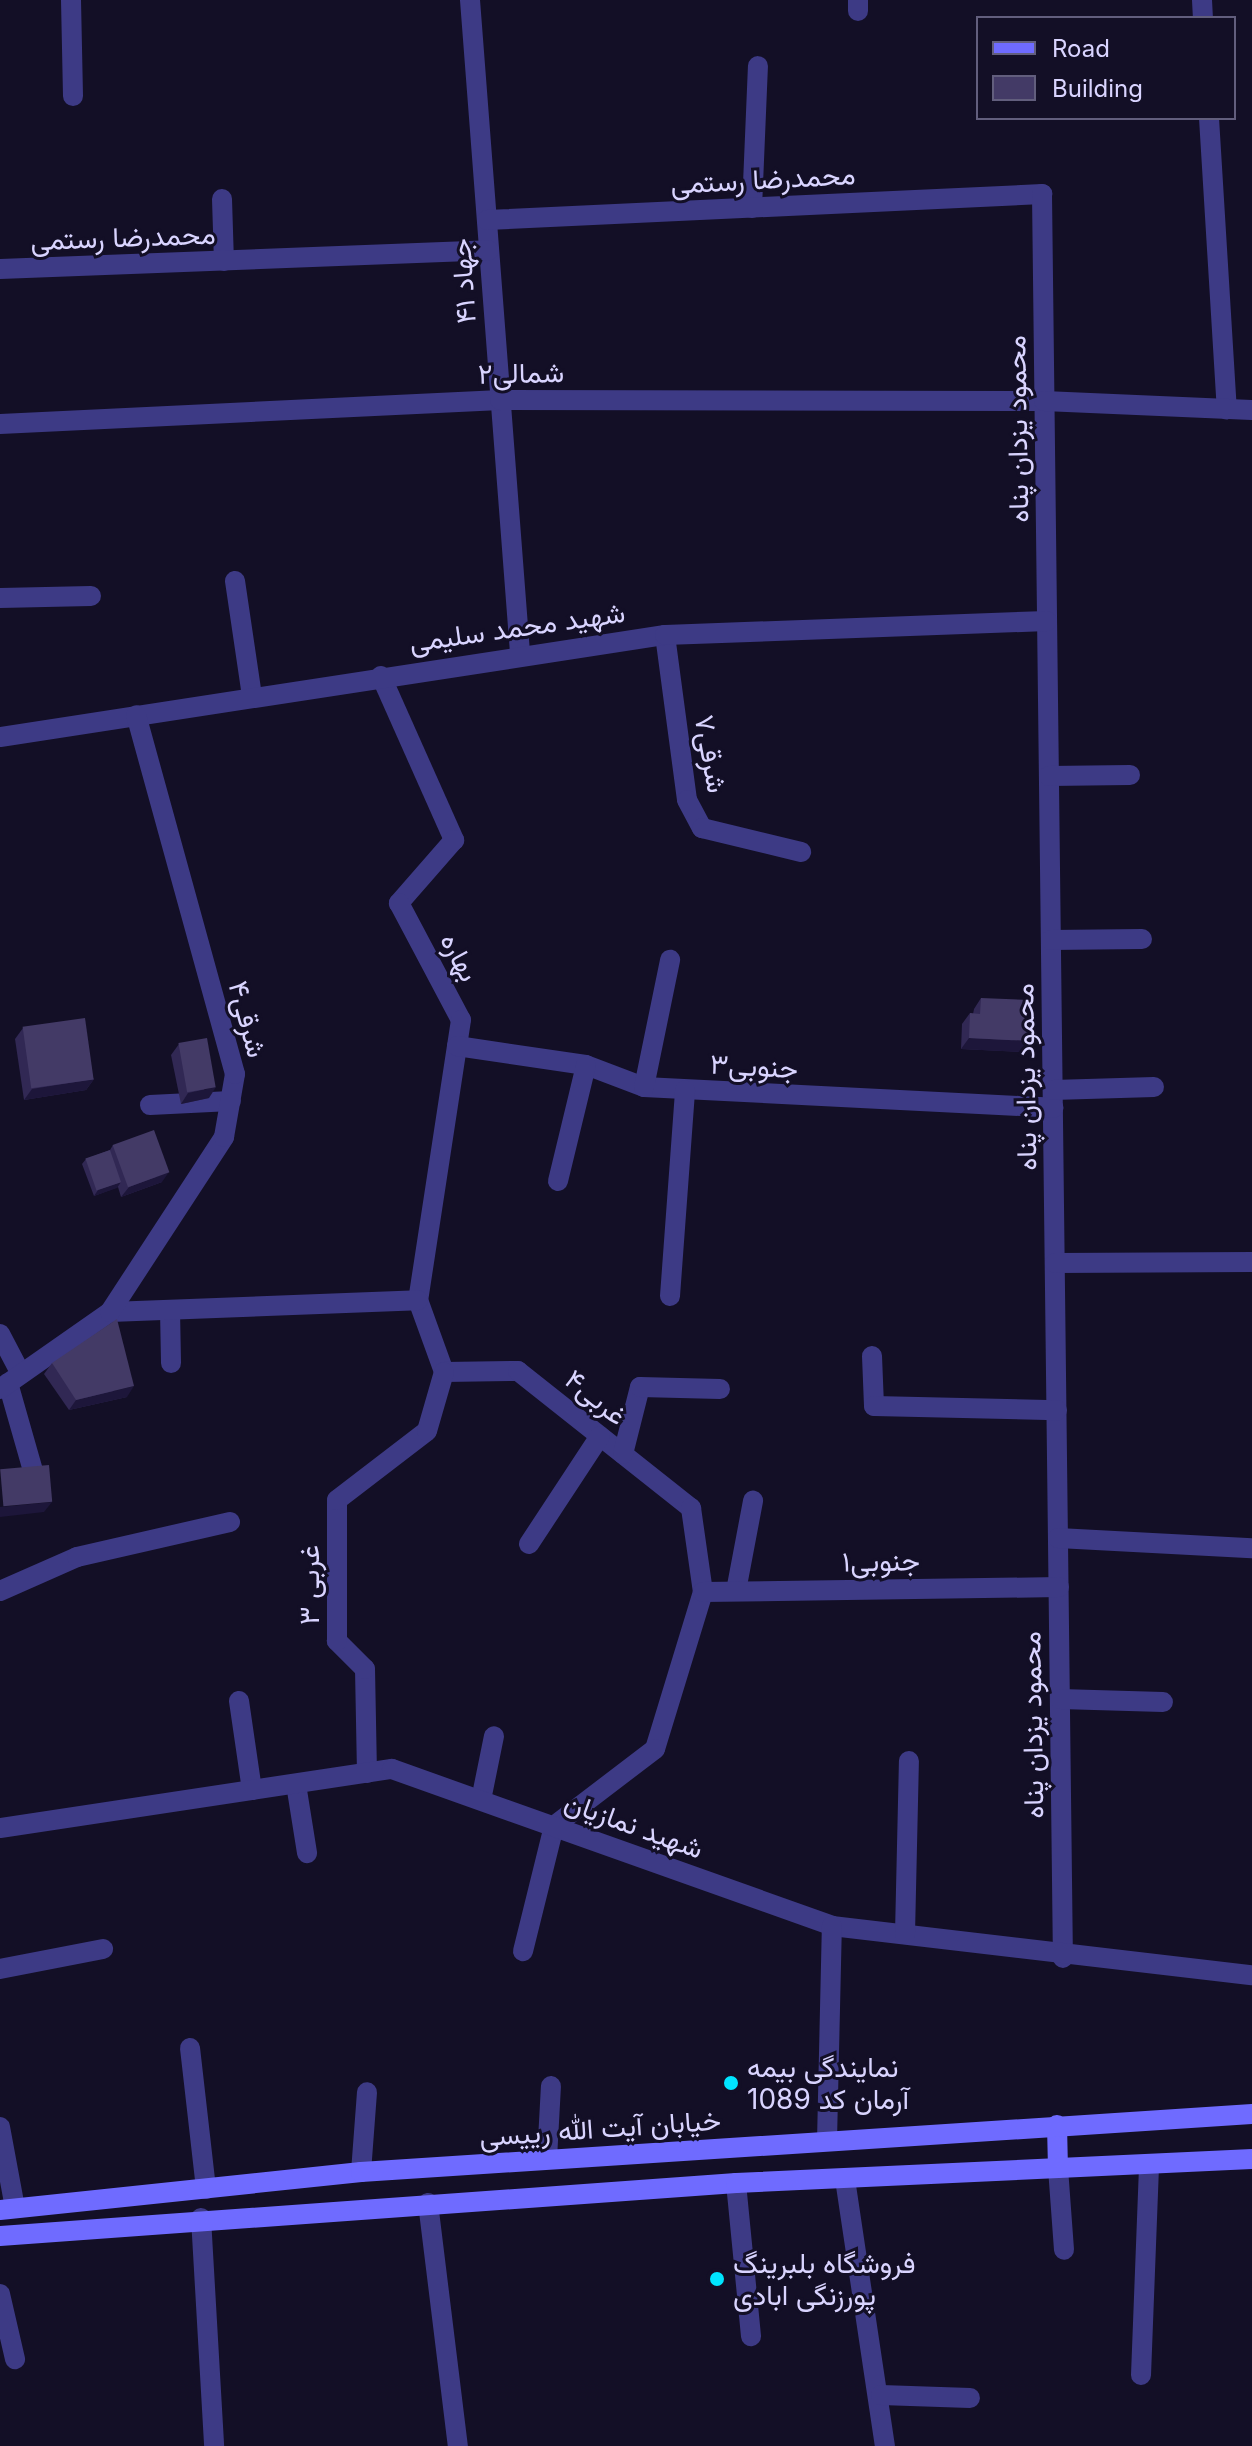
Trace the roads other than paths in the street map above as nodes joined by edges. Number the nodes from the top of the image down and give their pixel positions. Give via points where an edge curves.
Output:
1 (71, 0) edge
2 (470, 0) edge
3 (758, 66) dead end
4 (73, 96) dead end
5 (1209, 120) edge
6 (1042, 194) joint
7 (222, 199) dead end
8 (752, 208) junction
9 (487, 220) junction
10 (489, 250) junction
11 (224, 261) junction
12 (0, 269) edge
13 (500, 400) junction
14 (1044, 401) junction
15 (1227, 409) junction
16 (1252, 410) edge
17 (0, 424) edge
18 (235, 581) dead end
19 (91, 596) dead end
20 (0, 598) edge
21 (1047, 621) junction
22 (665, 635) junction
23 (520, 653) junction
24 (381, 676) junction
25 (252, 696) junction
26 (136, 715) junction
27 (0, 737) edge
28 (1130, 775) dead end
29 (1049, 776) junction
30 (801, 852) dead end
31 (1142, 939) dead end
32 (1051, 940) junction
33 (670, 960) dead end
34 (457, 1046) junction
35 (586, 1065) junction
36 (644, 1087) junction
37 (1154, 1087) dead end
38 (685, 1091) junction
39 (1053, 1099) junction
40 (231, 1101) junction
41 (150, 1105) dead end
42 (558, 1181) dead end
43 (1252, 1262) edge
44 (1055, 1263) junction
45 (670, 1296) dead end
46 (418, 1300) junction
47 (170, 1310) junction
48 (110, 1312) junction
49 (0, 1334) edge
50 (872, 1356) dead end
51 (171, 1363) dead end
52 (444, 1372) junction
53 (10, 1382) edge
54 (720, 1389) dead end
55 (1057, 1410) junction
56 (600, 1436) junction
57 (623, 1454) junction
58 (33, 1471) edge
59 (753, 1501) dead end
60 (230, 1522) dead end
61 (1058, 1538) junction
62 (529, 1544) dead end
63 (1252, 1548) edge
64 (1059, 1587) junction
65 (0, 1591) edge
66 (736, 1591) junction
67 (703, 1592) junction
68 (1060, 1699) junction
69 (239, 1701) dead end
70 (1163, 1702) dead end
71 (494, 1736) dead end
72 (909, 1761) dead end
73 (367, 1773) junction
74 (296, 1784) junction
75 (252, 1790) junction
76 (481, 1800) junction
77 (554, 1826) junction
78 (0, 1828) edge
79 (307, 1853) dead end
80 (832, 1926) junction
81 (905, 1934) junction
82 (103, 1949) dead end
83 (523, 1951) dead end
84 (1063, 1958) junction
85 (0, 1969) edge
86 (1252, 1975) edge
87 (190, 2048) dead end
88 (551, 2086) dead end
89 (367, 2092) dead end
90 (1252, 2114) edge
91 (1057, 2125) junction
92 (0, 2127) edge
93 (827, 2141) junction
94 (547, 2159) junction
95 (1252, 2159) edge
96 (1149, 2165) junction
97 (1058, 2168) junction
98 (361, 2172) junction
99 (845, 2179) junction
100 (736, 2183) junction
101 (206, 2189) junction
102 (428, 2203) junction
103 (8, 2209) edge
104 (201, 2218) junction
105 (0, 2236) edge
106 (1064, 2250) dead end
107 (0, 2294) edge
108 (751, 2336) dead end
109 (15, 2359) dead end
110 (1141, 2375) dead end
111 (881, 2395) junction
112 (970, 2398) dead end
113 (214, 2446) edge
114 (458, 2446) edge
115 (885, 2446) edge

1 - 4 street
2 - 9 street, جهاد ۴۱
3 - 8 street
5 - 15 street
6 - 8 street, محمدرضا رستمی
6 - 14 street, محمود یزدان پناه
7 - 11 street
8 - 9 street, محمدرضا رستمی
9 - 10 street, جهاد ۴۱
10 - 11 street, محمدرضا رستمی
10 - 13 street, جهاد ۴۱
11 - 12 street, محمدرضا رستمی
13 - 14 street, شمالی۲
13 - 17 street, شمالی۲
13 - 23 street, جهاد ۴۱
14 - 15 street, شمالی۲
14 - 21 street, محمود یزدان پناه
15 - 16 street, شمالی۲
18 - 25 street
19 - 20 street
21 - 22 street, شهید محمد سلیمی
21 - 29 street, محمود یزدان پناه
22 - 23 street, شهید محمد سلیمی
22 - 30 street, شرقی۷ via 687,800 702,828
23 - 24 street, شهید محمد سلیمی
24 - 25 street, شهید محمد سلیمی
24 - 34 street, بهاره via 454,840 399,903 461,1020
25 - 26 street, شهید محمد سلیمی
26 - 27 street, شهید محمد سلیمی
26 - 40 street, شرقی۴ via 235,1074
28 - 29 street
29 - 32 street, محمود یزدان پناه
31 - 32 street
32 - 39 street, محمود یزدان پناه
33 - 36 street
34 - 35 street, جنوبی۳
34 - 46 street, بهاره
35 - 36 street, جنوبی۳
35 - 42 street
36 - 38 street, جنوبی۳
37 - 39 street, جنوبی۳
38 - 39 street, جنوبی۳
38 - 45 street
39 - 44 street, محمود یزدان پناه
40 - 41 street
40 - 48 street, شرقی۴ via 224,1137
43 - 44 street
44 - 55 street, محمود یزدان پناه
46 - 47 street
46 - 52 street
47 - 48 street
47 - 51 street
48 - 53 street
49 - 53 street
50 - 55 street via 874,1406
52 - 56 street, غربی۴ via 518,1371
52 - 73 street, غربی ۳ via 427,1431 337,1500 337,1641 365,1669
53 - 58 street
54 - 57 street via 640,1387
55 - 61 street, محمود یزدان پناه
56 - 57 street, غربی۴
56 - 62 street
57 - 67 street, غربی۴ via 691,1508
59 - 66 street
60 - 65 street via 77,1557
61 - 63 street
61 - 64 street, محمود یزدان پناه
64 - 66 street, جنوبی۱
64 - 68 street, محمود یزدان پناه
66 - 67 street, جنوبی۱
67 - 77 street via 655,1749
68 - 70 street
68 - 84 street, محمود یزدان پناه
69 - 75 street
71 - 76 street
72 - 81 street
73 - 74 street, شهید نمازیان
73 - 76 street, شهید نمازیان via 392,1769
74 - 75 street, شهید نمازیان
74 - 79 street
75 - 78 street, شهید نمازیان
76 - 77 street, شهید نمازیان
77 - 80 street, شهید نمازیان
77 - 83 street
80 - 81 street, شهید نمازیان
80 - 93 street
81 - 84 street, شهید نمازیان
82 - 85 street
84 - 86 street, شهید نمازیان
87 - 101 street
88 - 94 street
89 - 98 street
90 - 91 main road, خیابان آیت الله رییسی
91 - 93 main road, خیابان آیت الله رییسی
91 - 97 main road
92 - 103 street
93 - 94 main road, خیابان آیت الله رییسی
94 - 98 main road, خیابان آیت الله رییسی
95 - 96 main road
96 - 97 main road
96 - 110 street
97 - 99 main road
97 - 106 street
98 - 101 main road, خیابان آیت الله رییسی
99 - 100 main road
99 - 111 street
100 - 102 main road
100 - 108 street
101 - 103 main road, خیابان آیت الله رییسی
102 - 104 main road
102 - 114 street
104 - 105 main road
104 - 113 street
107 - 109 street
111 - 112 street
111 - 115 street

